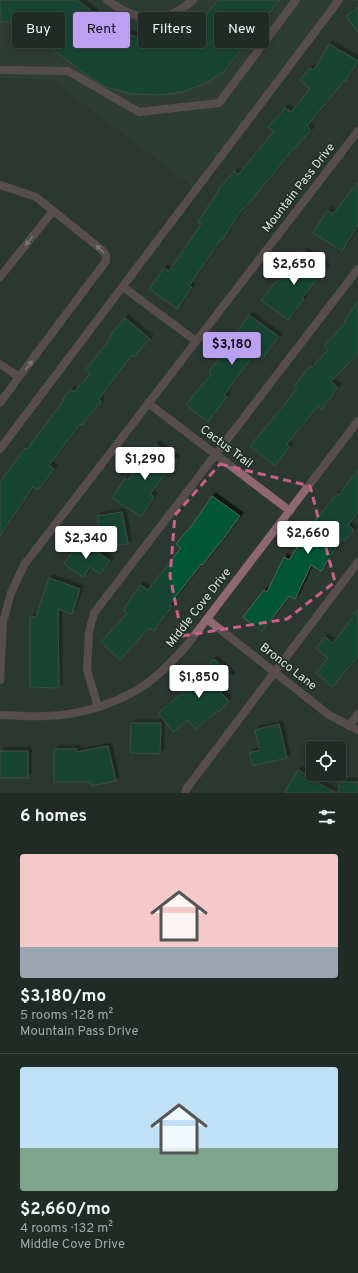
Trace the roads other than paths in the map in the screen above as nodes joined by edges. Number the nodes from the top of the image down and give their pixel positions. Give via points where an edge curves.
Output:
1 (107, 0) edge
2 (193, 0) edge
3 (296, 0) edge
4 (339, 0) edge
5 (0, 70) edge
6 (358, 131) edge
7 (0, 185) edge
8 (53, 211) junction
9 (358, 269) edge
10 (0, 277) edge
11 (123, 287) junction
12 (196, 341) junction
13 (0, 364) edge
14 (19, 377) junction
15 (0, 403) edge
16 (148, 403) junction
17 (358, 421) edge
18 (0, 449) edge
19 (216, 455) junction
20 (290, 511) junction
21 (358, 562) edge
22 (206, 619) junction
23 (1, 649) edge
24 (275, 672) junction
25 (0, 680) edge
26 (98, 707) junction
27 (0, 714) edge
28 (358, 714) edge
29 (349, 726) junction
30 (358, 730) edge
31 (185, 793) edge

1 - 2 street via 135,16 152,18 169,16
3 - 5 street via 218,103 139,112 68,71
4 - 11 street
6 - 12 street, Mountain Pass Drive
7 - 8 street via 36,197
8 -> 10 street
14 -> 8 street via 106,261 106,255 102,250
9 - 19 street
11 - 12 street
11 - 18 street
12 - 16 street, Mountain Pass Drive
13 - 14 street
14 - 15 street
16 - 19 street, Cactus Trail
16 - 23 street, Mountain Pass Drive via 24,565 11,593 3,622
17 - 20 street, Middle Cove Drive
19 - 20 street, Cactus Trail
19 - 26 street via 94,613 89,632 87,670
20 - 22 street, Middle Cove Drive
21 - 24 street
22 - 24 street, Bronco Lane
22 - 26 street, Middle Cove Drive via 170,664 140,688
23 - 25 street, Mountain Pass Drive
24 - 29 street, Bronco Lane via 329,715
24 - 31 street
26 - 27 street, Middle Cove Drive via 78,713 46,716
28 - 29 street
29 - 30 street, Bronco Lane

